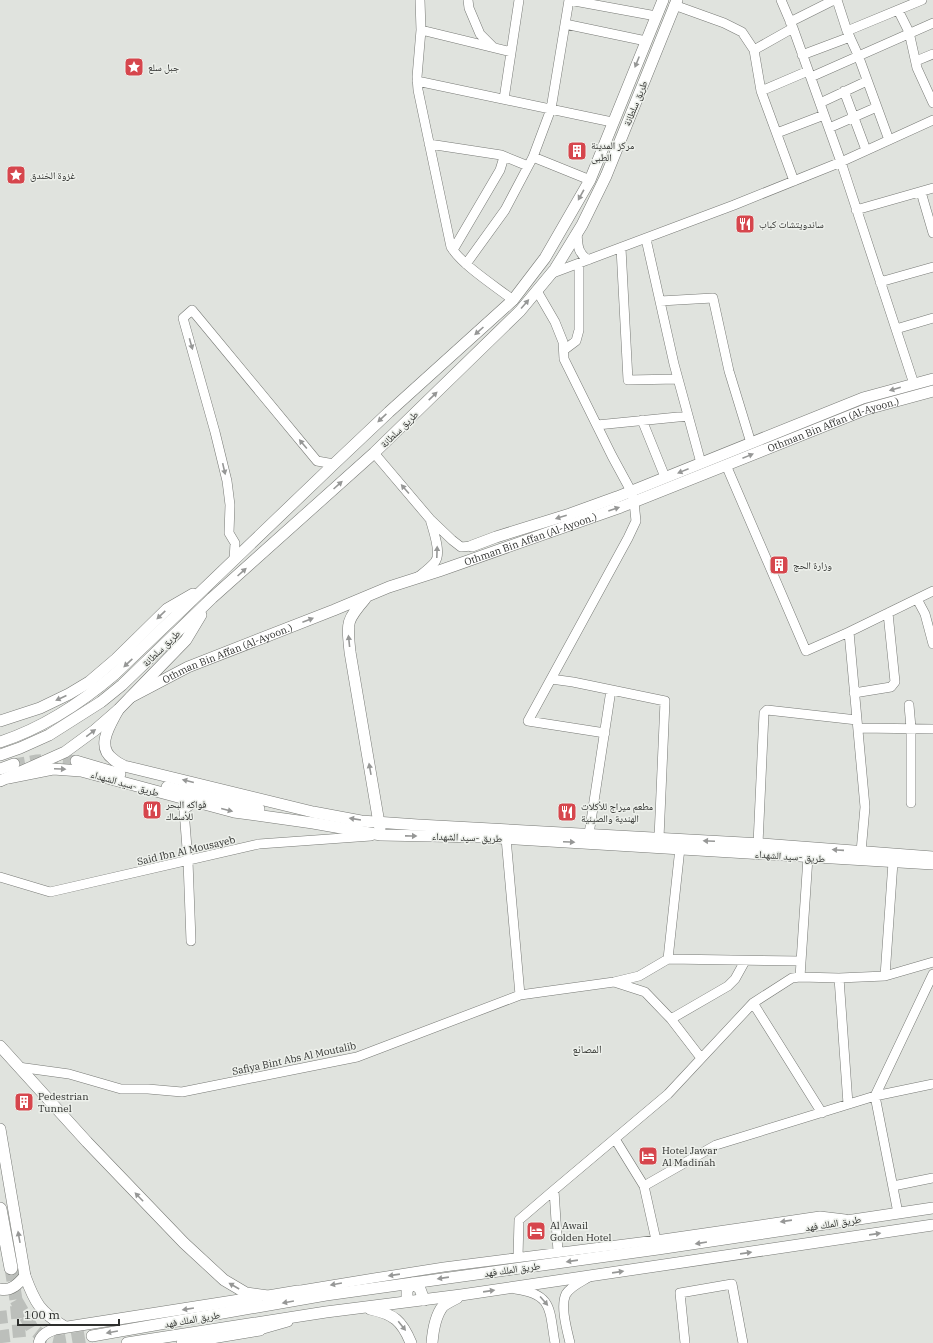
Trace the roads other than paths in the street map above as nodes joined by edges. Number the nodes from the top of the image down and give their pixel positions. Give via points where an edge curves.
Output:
1 (420, 0) edge
2 (468, 0) edge
3 (520, 0) edge
4 (569, 0) edge
5 (663, 0) edge
6 (781, 0) edge
7 (835, 0) edge
8 (922, 0) edge
9 (676, 3) edge
10 (898, 10) junction
11 (656, 16) junction
12 (933, 23) edge
13 (565, 24) junction
14 (792, 25) junction
15 (421, 30) junction
16 (909, 32) junction
17 (848, 34) junction
18 (646, 41) junction
19 (493, 47) junction
20 (754, 50) junction
21 (511, 52) junction
22 (933, 54) edge
23 (802, 55) junction
24 (858, 55) junction
25 (916, 61) junction
26 (809, 74) junction
27 (417, 81) junction
28 (867, 81) junction
29 (761, 90) junction
30 (844, 92) junction
31 (504, 99) junction
32 (820, 103) junction
33 (933, 103) edge
34 (877, 107) junction
35 (552, 109) junction
36 (824, 115) junction
37 (854, 117) junction
38 (933, 120) edge
39 (612, 122) junction
40 (828, 128) junction
41 (777, 133) junction
42 (889, 140) junction
43 (429, 144) junction
44 (866, 150) junction
45 (504, 157) junction
46 (533, 157) junction
47 (840, 162) junction
48 (528, 166) junction
49 (590, 180) junction
50 (794, 181) junction
51 (933, 188) edge
52 (921, 192) junction
53 (856, 210) junction
54 (577, 233) junction
55 (933, 233) edge
56 (646, 238) junction
57 (621, 248) junction
58 (453, 250) junction
59 (584, 262) junction
60 (466, 264) junction
61 (933, 266) edge
62 (550, 274) junction
63 (880, 282) junction
64 (537, 291) junction
65 (513, 300) junction
66 (660, 301) junction
67 (933, 318) edge
68 (896, 329) junction
69 (564, 350) junction
70 (933, 379) edge
71 (678, 380) junction
72 (914, 384) junction
73 (933, 391) edge
74 (688, 416) junction
75 (642, 420) junction
76 (597, 425) junction
77 (751, 443) junction
78 (374, 453) junction
79 (701, 463) junction
80 (334, 464) junction
81 (726, 465) junction
82 (665, 478) junction
83 (632, 497) junction
84 (430, 519) junction
85 (472, 546) joint
86 (234, 560) junction
87 (417, 578) junction
88 (206, 587) junction
89 (933, 591) edge
90 (368, 596) junction
91 (212, 598) junction
92 (917, 599) junction
93 (888, 613) junction
94 (849, 632) junction
95 (933, 644) edge
96 (551, 679) junction
97 (611, 690) junction
98 (854, 693) junction
99 (131, 697) junction
100 (909, 705) dead end
101 (118, 710) junction
102 (0, 721) edge
103 (857, 724) junction
104 (911, 728) junction
105 (933, 729) edge
106 (605, 733) junction
107 (0, 742) edge
108 (0, 755) edge
109 (76, 761) tunnel mouth
110 (14, 764) tunnel mouth
111 (0, 769) edge
112 (4, 780) edge
113 (194, 802) junction
114 (912, 803) dead end
115 (379, 821) junction
116 (313, 822) junction
117 (589, 834) junction
118 (382, 835) junction
119 (506, 838) junction
120 (659, 838) junction
121 (758, 844) junction
122 (680, 848) junction
123 (861, 852) junction
124 (808, 857) junction
125 (933, 857) edge
126 (188, 861) junction
127 (893, 862) junction
128 (933, 864) edge
129 (0, 877) edge
130 (190, 941) dead end
131 (668, 959) junction
132 (745, 961) junction
133 (801, 961) junction
134 (933, 962) edge
135 (933, 974) edge
136 (884, 976) junction
137 (800, 977) junction
138 (839, 978) junction
139 (614, 982) junction
140 (520, 995) junction
141 (753, 1003) junction
142 (671, 1019) junction
143 (0, 1046) edge
144 (701, 1058) junction
145 (18, 1067) junction
146 (933, 1085) edge
147 (875, 1096) junction
148 (848, 1104) junction
149 (822, 1112) junction
150 (0, 1129) edge
151 (615, 1139) junction
152 (933, 1178) edge
153 (644, 1186) junction
154 (893, 1186) junction
155 (554, 1190) junction
156 (933, 1208) edge
157 (0, 1209) edge
158 (898, 1213) junction
159 (852, 1220) junction
160 (933, 1225) edge
161 (656, 1240) junction
162 (558, 1252) junction
163 (518, 1257) junction
164 (10, 1268) tunnel mouth
165 (25, 1276) junction
166 (592, 1276) junction
167 (375, 1283) junction
168 (413, 1283) junction
169 (508, 1288) junction
170 (0, 1289) edge
171 (298, 1291) junction
172 (326, 1295) junction
173 (461, 1295) junction
174 (268, 1296) junction
175 (424, 1300) junction
176 (407, 1302) junction
177 (360, 1307) junction
178 (326, 1312) junction
179 (65, 1328) junction
180 (260, 1330) joint
181 (92, 1336) tunnel mouth
182 (39, 1343) edge
183 (127, 1343) edge
184 (182, 1343) edge
185 (411, 1343) edge
186 (432, 1343) edge
187 (555, 1343) edge
188 (570, 1343) edge
189 (685, 1343) edge
190 (743, 1343) edge

1 - 15 street
2 - 19 street via 480,34
3 - 21 street
4 - 11 street
4 - 13 street
5 - 11 main road, طريق سلطانة
6 - 14 street
7 - 14 street
7 - 17 street
8 - 10 street
9 - 20 street via 742,32
9 - 54 main road, طريق سلطانة via 606,176
10 - 16 street
10 - 17 street
11 - 18 main road, طريق سلطانة
12 - 16 street
13 - 18 street
13 - 35 street
14 - 20 street
14 - 23 street
15 - 19 street
15 - 27 street
16 - 24 street
16 - 25 street
17 - 23 street
17 - 24 street
18 -> 39 main road, طريق سلطانة
19 - 21 street
20 - 29 street
21 - 31 street
22 - 25 street
23 - 26 street
24 - 26 street
24 - 28 street
25 - 33 street
26 - 29 street
26 - 32 street
27 - 31 street
27 - 43 street
28 - 30 street
28 - 34 street
29 - 41 street
30 - 32 street
30 - 37 street
31 - 35 street
32 - 36 street
34 - 37 street
34 - 42 street
35 - 39 street
35 - 46 street
36 - 40 street
36 - 41 street
37 - 40 street
37 - 44 street
38 - 42 street
39 - 49 main road, طريق سلطانة
40 - 47 street
41 - 50 street
42 - 44 street
43 - 45 street
43 - 58 street
44 - 47 street
45 - 48 street
45 - 58 street via 500,170
46 - 48 street
46 - 49 street
47 - 50 street
47 - 53 street
48 - 60 street via 505,210
49 -> 65 main road, طريق سلطانة via 545,258
50 - 56 street
51 - 52 street
52 - 53 street
52 - 55 street
53 - 63 street
54 - 59 street via 579,251
54 - 62 main road, طريق سلطانة via 556,269
56 - 57 street
56 - 66 street
57 - 59 street
57 - 71 street via 628,380
58 - 60 street
59 - 62 street
59 - 69 street via 579,330 576,341
60 - 65 street
61 - 63 street
62 - 64 main road, طريق سلطانة
63 - 68 street
64 - 69 street via 555,322
78 -> 64 main road, طريق سلطانة via 520,311
65 -> 80 main road, طريق سلطانة
66 - 71 street
66 - 77 street via 713,298 729,371
67 - 68 street
68 - 72 street
69 - 76 street via 564,359
70 - 72 main road, Othman Bin Affan (Al-Ayoon.)
71 - 74 street
72 -> 77 main road, Othman Bin Affan (Al-Ayoon.) via 863,398
81 -> 73 main road, Othman Bin Affan (Al-Ayoon.) via 867,409
74 - 75 street
74 - 79 street
75 - 76 street
75 - 82 street
76 - 83 street
77 - 79 main road, Othman Bin Affan (Al-Ayoon.)
84 -> 78 street
91 -> 78 main road, طريق سلطانة
79 -> 82 main road, Othman Bin Affan (Al-Ayoon.)
80 - 86 main road, طريق سلطانة
80 -> 86 street via 317,461 192,310 183,318 227,481 230,505 229,533 235,543
81 - 83 main road, Othman Bin Affan (Al-Ayoon.)
81 - 94 street via 806,651
82 - 83 main road, Othman Bin Affan (Al-Ayoon.)
83 -> 85 main road, Othman Bin Affan (Al-Ayoon.)
87 -> 83 main road, Othman Bin Affan (Al-Ayoon.)
83 - 96 street via 636,521
84 - 85 street via 461,546
87 -> 84 street via 435,562 438,555
86 - 88 main road, طريق سلطانة
87 - 90 main road, Othman Bin Affan (Al-Ayoon.)
88 -> 102 main road via 167,609 89,682 40,708
88 -> 107 main road, طريق سلطانة via 95,692 42,724
89 - 92 street
99 -> 90 main road, Othman Bin Affan (Al-Ayoon.) via 188,666
115 -> 90 main road via 347,627 351,615
91 - 99 main road via 186,640
91 - 108 main road, طريق سلطانة via 152,657 101,702 49,735
92 - 93 street
92 - 95 street via 925,614
93 - 94 street
93 - 98 street via 895,682 891,687
94 - 98 street
96 - 97 street
96 - 106 street via 528,721
97 - 106 street
97 - 120 street via 665,701
98 - 103 street
99 - 101 main road
100 - 104 street
112 -> 101 main road via 65,752
115 -> 101 main road, طريق -سيد الشهداء via 313,812 124,766 112,759 105,744 105,734
103 - 104 street
103 - 121 street via 767,710 764,713
103 - 123 street via 865,807
104 - 105 street
104 - 114 street
106 - 117 street
109 - 116 main road via 163,786
110 - 111 main road
112 -> 113 main road, طريق -سيد الشهداء via 53,769 81,770
113 -> 116 main road, طريق -سيد الشهداء via 234,812
113 - 126 street via 184,810
115 - 117 main road, طريق -سيد الشهداء
115 - 118 main road
116 - 118 main road, طريق -سيد الشهداء
117 - 120 main road, طريق -سيد الشهداء
118 -> 119 main road, طريق -سيد الشهداء
118 - 126 street, Said Ibn Al Mousayeb via 259,844
119 -> 122 main road, طريق -سيد الشهداء
119 - 140 street
121 -> 120 main road, طريق -سيد الشهداء
123 -> 121 main road, طريق -سيد الشهداء
122 - 124 main road, طريق -سيد الشهداء
122 - 131 street
123 - 125 main road, طريق -سيد الشهداء
124 - 127 main road, طريق -سيد الشهداء
124 - 133 street
126 - 129 street, Said Ibn Al Mousayeb via 50,892
126 - 130 street
127 - 128 main road, طريق -سيد الشهداء
127 - 136 street
131 - 132 street
131 - 139 street, Safiya Bint Abs Al Moutalib via 639,976
132 - 133 street
132 - 142 street via 728,986
133 - 137 street
134 - 136 street
135 - 147 street
136 - 138 street
137 - 138 street
137 - 141 street via 792,978
138 - 148 street
139 - 140 street, Safiya Bint Abs Al Moutalib
139 - 142 street via 645,992
140 - 145 street, Safiya Bint Abs Al Moutalib via 357,1057 182,1092 121,1089 69,1074
141 - 144 street
141 - 149 street
142 - 144 street
143 - 145 main road
144 - 151 street via 668,1094
174 -> 145 main road via 246,1293 224,1280 184,1243 84,1132
146 - 147 street
147 - 148 street
147 - 154 street
148 - 149 street
149 - 153 street via 716,1145
165 -> 150 main road
151 - 153 street
151 - 155 street
152 - 154 street
153 - 161 street
154 - 158 street
155 - 162 street
155 - 163 street via 519,1220
156 - 158 main road, طريق الملك فهد
157 - 164 highway
158 - 159 main road, طريق الملك فهد
159 -> 161 street via 820,1216
159 -> 168 main road, طريق الملك فهد
166 -> 160 main road, طريق الملك فهد
161 - 162 street
162 - 163 street
163 -> 167 street
165 - 170 main road via 18,1285
165 - 179 main road via 33,1298 41,1310
166 - 169 main road, طريق الملك فهد
166 - 188 street via 572,1287 566,1294 563,1304
167 - 168 main road, طريق الملك فهد
167 -> 171 street
167 - 172 main road, طريق الملك فهد
168 - 175 main road via 420,1289
168 - 176 main road via 407,1290
173 -> 169 main road, طريق الملك فهد
169 -> 187 street via 541,1296 549,1307
171 - 172 main road
171 - 174 main road
172 -> 181 main road, طريق الملك فهد
173 - 175 main road, طريق الملك فهد
173 - 186 main road via 444,1306 437,1316
174 -> 179 main road
175 - 176 main road, طريق الملك فهد
176 - 177 main road, طريق الملك فهد
177 - 178 main road, طريق الملك فهد
177 -> 185 main road via 393,1316 406,1331
178 - 180 street
178 - 183 main road, طريق الملك فهد
179 - 182 main road via 42,1335
180 - 184 main road
189 - 190 street via 680,1293 732,1284

